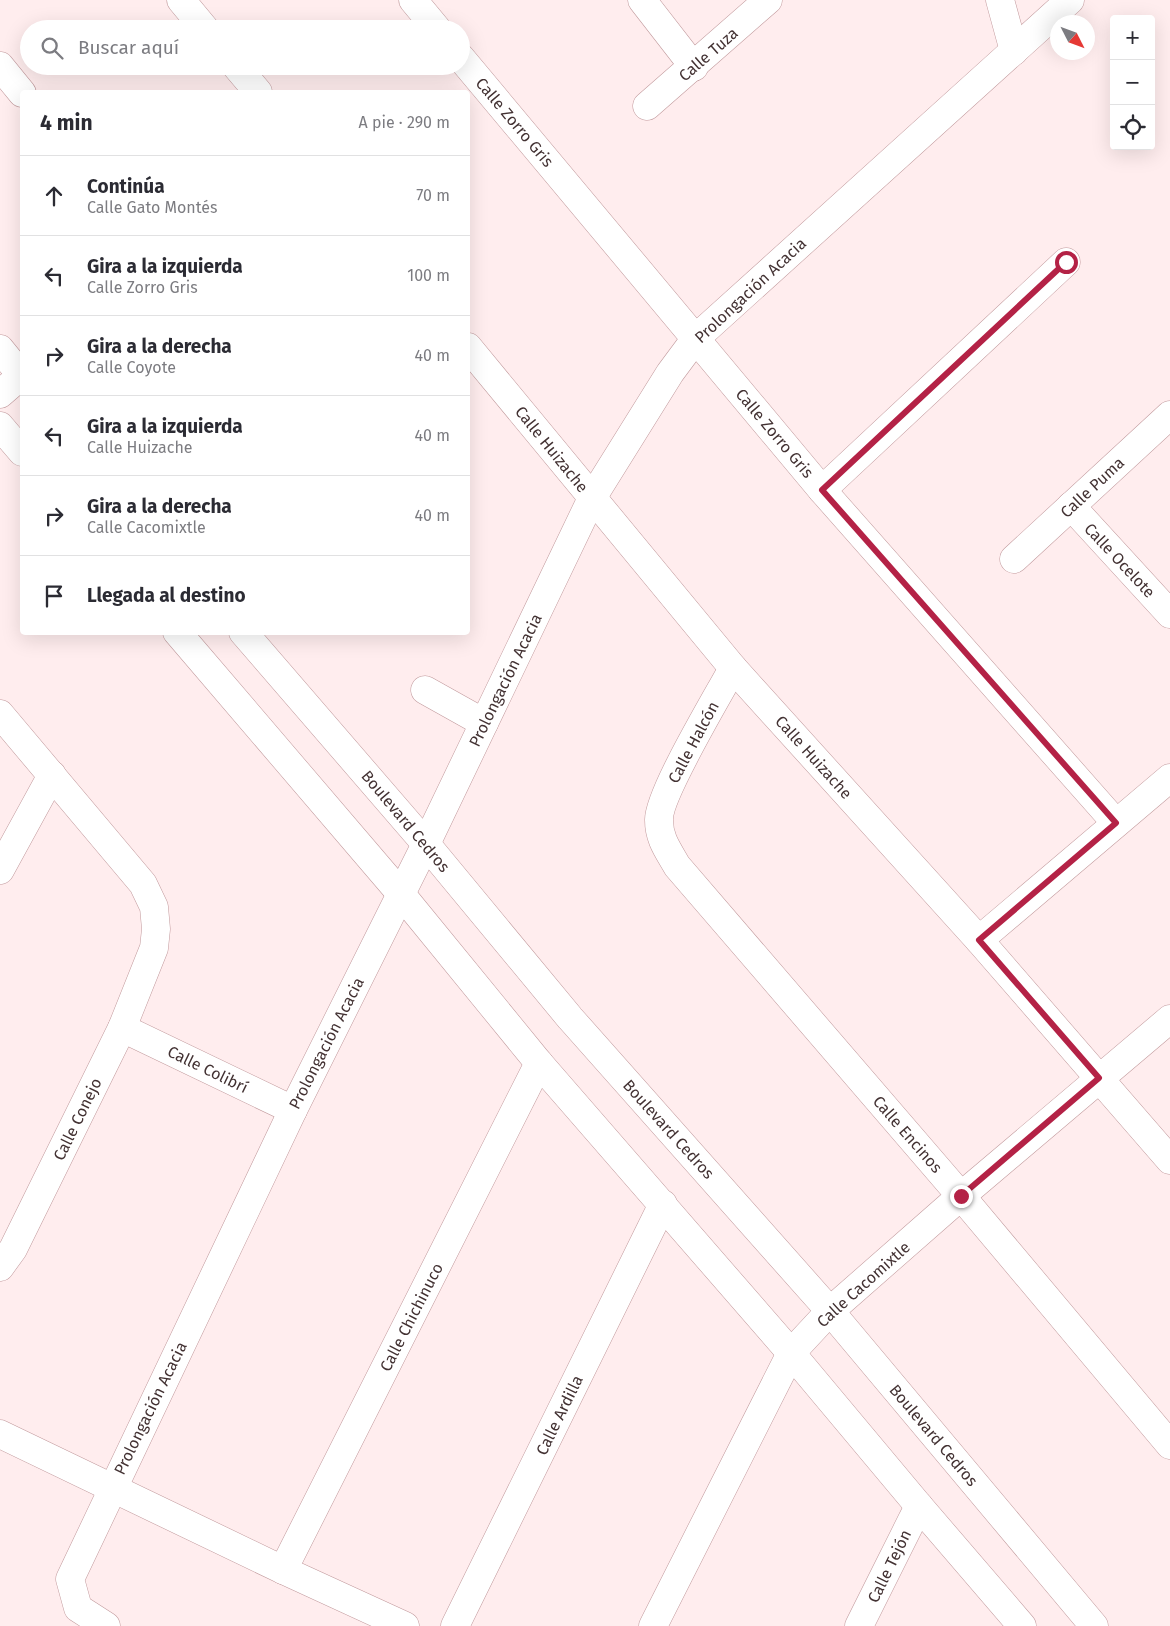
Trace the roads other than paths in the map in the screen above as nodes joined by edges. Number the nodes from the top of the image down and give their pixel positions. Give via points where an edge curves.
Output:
1 (182, 0) edge
2 (413, 0) edge
3 (642, 0) edge
4 (768, 0) edge
5 (1000, 0) edge
6 (1070, 0) edge
7 (198, 20) edge
8 (430, 20) edge
9 (1014, 51) junction
10 (0, 66) edge
11 (694, 67) junction
12 (470, 69) edge
13 (244, 75) edge
14 (256, 90) edge
15 (20, 91) edge
16 (647, 106) dead end
17 (1066, 262) dead end
18 (696, 338) junction
19 (0, 349) edge
20 (470, 349) edge
21 (20, 374) edge
22 (20, 378) edge
23 (0, 394) edge
24 (1168, 420) edge
25 (0, 426) edge
26 (20, 450) edge
27 (822, 490) junction
28 (592, 498) junction
29 (1071, 506) junction
30 (1014, 559) dead end
31 (1170, 614) edge
32 (180, 635) edge
33 (246, 635) edge
34 (733, 668) junction
35 (425, 690) dead end
36 (0, 714) edge
37 (484, 723) junction
38 (52, 775) junction
39 (1170, 778) edge
40 (658, 818) joint
41 (1116, 823) junction
42 (426, 844) junction
43 (0, 870) edge
44 (401, 894) junction
45 (979, 940) junction
46 (1170, 1019) edge
47 (122, 1028) junction
48 (539, 1063) junction
49 (1099, 1078) junction
50 (293, 1110) junction
51 (1170, 1160) edge
52 (961, 1196) junction
53 (663, 1204) junction
54 (0, 1267) edge
55 (830, 1312) junction
56 (791, 1352) junction
57 (0, 1434) edge
58 (1170, 1445) edge
59 (112, 1487) junction
60 (918, 1506) junction
61 (283, 1570) junction
62 (106, 1626) edge
63 (404, 1626) edge
64 (455, 1626) edge
65 (653, 1626) edge
66 (859, 1626) edge
67 (1022, 1626) edge
68 (1094, 1626) edge

1 - 7 street
2 - 8 street
3 - 11 street
4 - 11 street, Calle Tuza
5 - 9 street
6 - 9 street, Prolongación Acacia
9 - 18 street, Prolongación Acacia
10 - 15 street
11 - 16 street, Calle Tuza
12 - 18 street, Calle Zorro Gris
13 - 14 street
17 - 27 street
18 - 27 street, Calle Zorro Gris
18 - 28 street, Prolongación Acacia
19 - 21 street
20 - 28 street, Calle Huizache
22 - 23 street
24 - 29 street, Calle Puma
25 - 26 street
27 - 41 street, Calle Zorro Gris
28 - 34 street, Calle Huizache
28 - 37 street, Prolongación Acacia
29 - 30 street, Calle Puma
29 - 31 street, Calle Ocelote
32 - 44 street
33 - 42 street, Boulevard Cedros
34 - 40 street, Calle Halcón via 666,794
34 - 45 street, Calle Huizache
35 - 37 street
36 - 38 street, Calle Conejo
37 - 42 street, Prolongación Acacia
38 - 43 street
38 - 47 street, Calle Conejo via 143,884 154,907 154,948
39 - 41 street
40 - 52 street, Calle Encinos via 660,838 677,866
41 - 45 street
42 - 44 street, Prolongación Acacia
42 - 55 street, Boulevard Cedros via 570,1018
44 - 48 street
44 - 50 street, Prolongación Acacia
45 - 49 street, Calle Huizache
46 - 49 street, Calle Cacomixtle
47 - 50 street, Calle Colibrí
47 - 54 street, Calle Conejo via 13,1249
48 - 53 street
48 - 61 street, Calle Chichinuco
49 - 51 street, Calle Huizache
49 - 52 street, Calle Cacomixtle
50 - 59 street, Prolongación Acacia
52 - 55 street, Calle Cacomixtle
52 - 58 street, Calle Encinos
53 - 56 street
53 - 64 street, Calle Ardilla
55 - 56 street, Calle Cacomixtle
55 - 68 street, Boulevard Cedros
56 - 60 street
56 - 65 street, Calle Cacomixtle
57 - 59 street
59 - 61 street
59 - 62 street, Prolongación Acacia via 70,1579 78,1608
60 - 66 street, Calle Tejón
60 - 67 street
61 - 63 street

